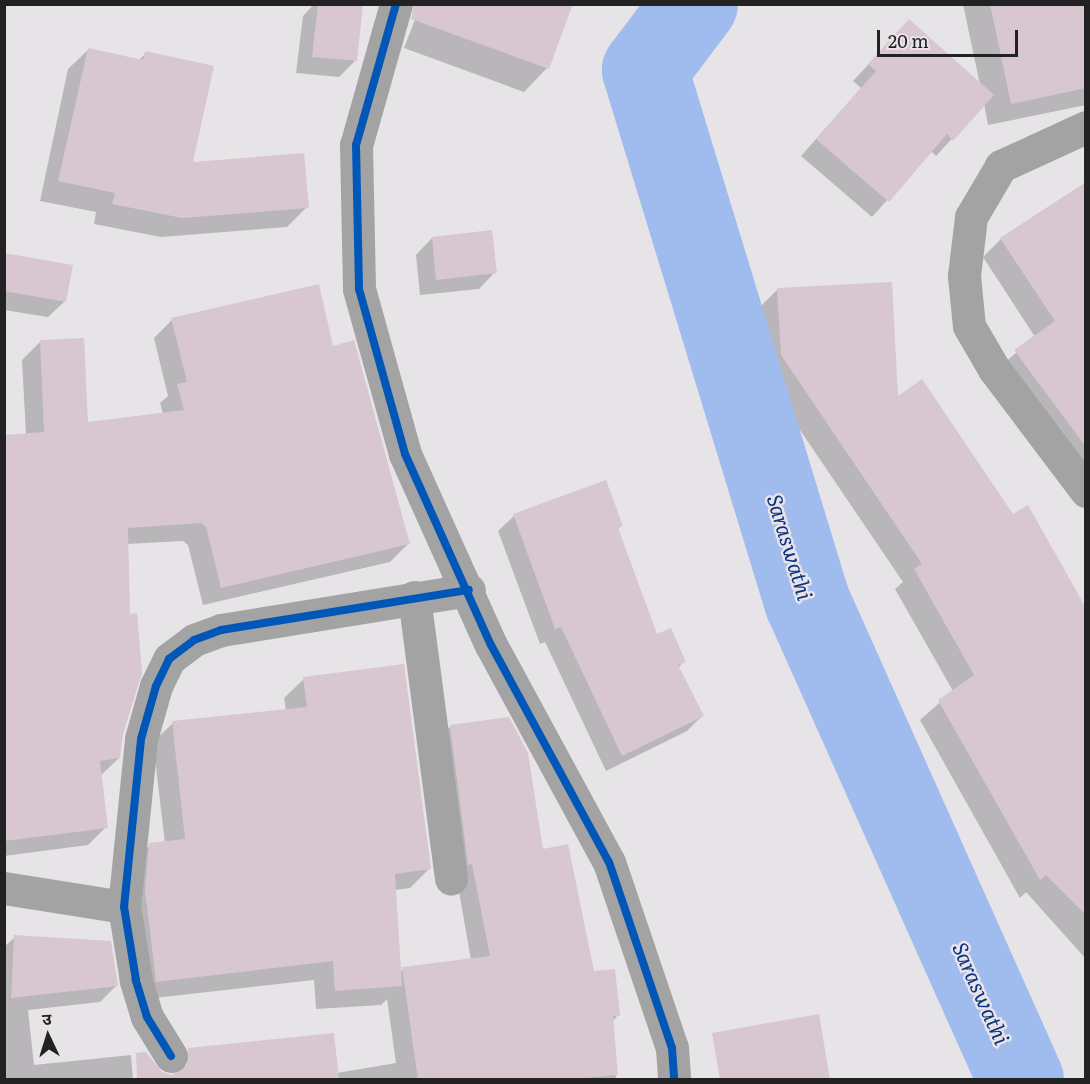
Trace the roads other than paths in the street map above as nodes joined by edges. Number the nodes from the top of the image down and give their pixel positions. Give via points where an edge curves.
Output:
1 (396, 4) edge
2 (1086, 127) edge
3 (1086, 491) edge
4 (469, 590) junction
5 (414, 597) junction
6 (451, 879) dead end
7 (4, 888) edge
8 (124, 906) junction
9 (171, 1056) dead end
10 (674, 1080) edge

1 - 4 street via 356,146 359,289 405,454
2 - 3 street via 1001,166 971,217 964,276 969,326 994,369
4 - 5 street
4 - 10 street via 491,645 609,862 672,1048
5 - 6 street
5 - 8 street via 221,630 194,640 169,659 156,686 141,739
7 - 8 street
8 - 9 street via 147,1017

